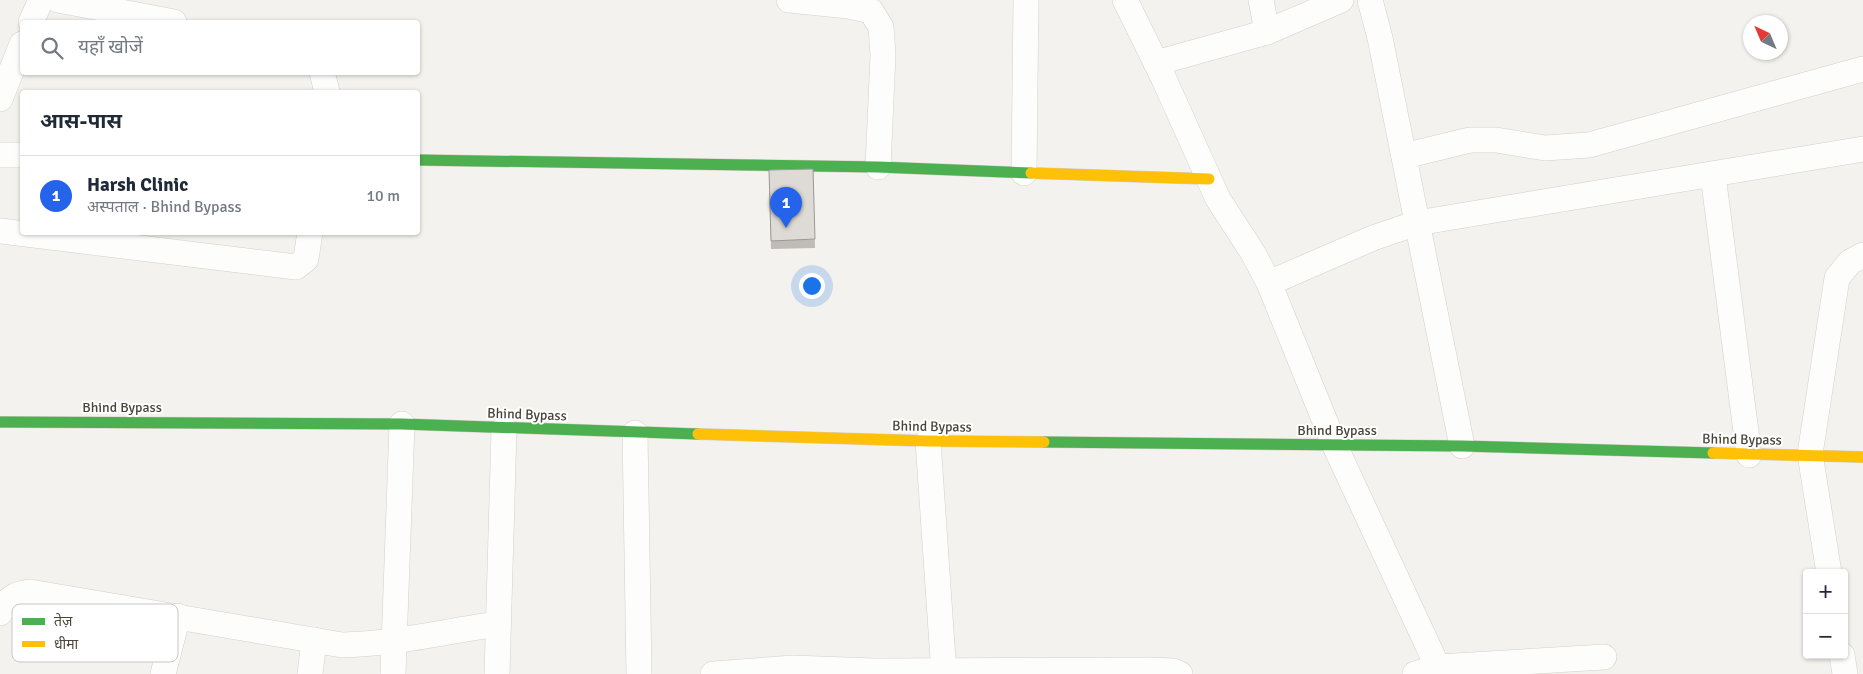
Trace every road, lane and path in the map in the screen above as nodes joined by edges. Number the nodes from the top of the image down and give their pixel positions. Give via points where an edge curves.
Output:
1 (40, 0) edge
2 (58, 0) edge
3 (789, 0) edge
4 (1026, 0) edge
5 (1125, 0) edge
6 (1262, 0) edge
7 (1341, 0) edge
8 (1370, 0) edge
9 (32, 20) edge
10 (163, 20) edge
11 (1267, 32) junction
12 (20, 48) edge
13 (1156, 63) junction
14 (1863, 69) edge
15 (323, 75) edge
16 (2, 89) edge
17 (326, 90) edge
18 (1863, 149) edge
19 (0, 155) edge
20 (20, 155) edge
21 (1404, 156) junction
22 (420, 160) edge
23 (878, 167) junction
24 (1024, 173) junction
25 (1713, 175) junction
26 (1209, 179) junction
27 (1417, 223) junction
28 (0, 232) edge
29 (20, 234) edge
30 (25, 235) edge
31 (310, 235) edge
32 (1863, 255) edge
33 (1269, 284) junction
34 (0, 422) edge
35 (402, 424) junction
36 (504, 429) junction
37 (634, 433) junction
38 (928, 441) junction
39 (1335, 446) junction
40 (1462, 446) junction
41 (1810, 454) junction
42 (1749, 455) junction
43 (1863, 457) edge
44 (1828, 569) edge
45 (104, 604) edge
46 (0, 613) edge
47 (178, 616) edge
48 (498, 624) junction
49 (314, 640) junction
50 (394, 642) junction
51 (1604, 657) dead end
52 (1843, 659) edge
53 (944, 672) edge
54 (1431, 672) edge
55 (310, 674) edge
56 (392, 674) edge
57 (497, 674) edge
58 (639, 674) edge
59 (713, 674) edge
60 (1180, 674) edge
61 (1845, 674) edge

1 - 9 street
2 - 10 street
3 - 23 street via 871,11 881,27 883,55
4 - 24 street
5 - 13 street
6 - 11 street
7 - 11 street
8 - 21 street
11 - 13 street
12 - 16 street
13 - 26 street
14 - 21 street via 1589,145 1545,148 1496,140 1470,140
15 - 17 street
18 - 25 street
19 - 20 street
21 - 27 street
22 - 23 street
23 - 24 street
24 - 26 street
25 - 27 street
25 - 42 street
26 - 33 street
27 - 33 street via 1372,238
27 - 40 street
28 - 29 street
30 - 31 street via 296,267 306,259
32 - 41 street via 1850,262 1837,278
33 - 39 street
34 - 35 street, Bhind Bypass
35 - 36 street, Bhind Bypass
35 - 50 street
36 - 37 street, Bhind Bypass
36 - 48 street
37 - 38 street, Bhind Bypass
37 - 58 street
38 - 39 street, Bhind Bypass
38 - 53 street
39 - 40 street, Bhind Bypass
39 - 54 street
40 - 42 street, Bhind Bypass
41 - 42 street, Bhind Bypass
41 - 43 street, Bhind Bypass
41 - 44 street
45 - 46 street via 30,592 14,594
47 - 49 street
48 - 50 street
48 - 57 street
49 - 50 street via 342,645
49 - 55 street
50 - 56 street
51 - 54 street
52 - 61 street
53 - 59 street via 793,668
53 - 60 street via 1149,670

